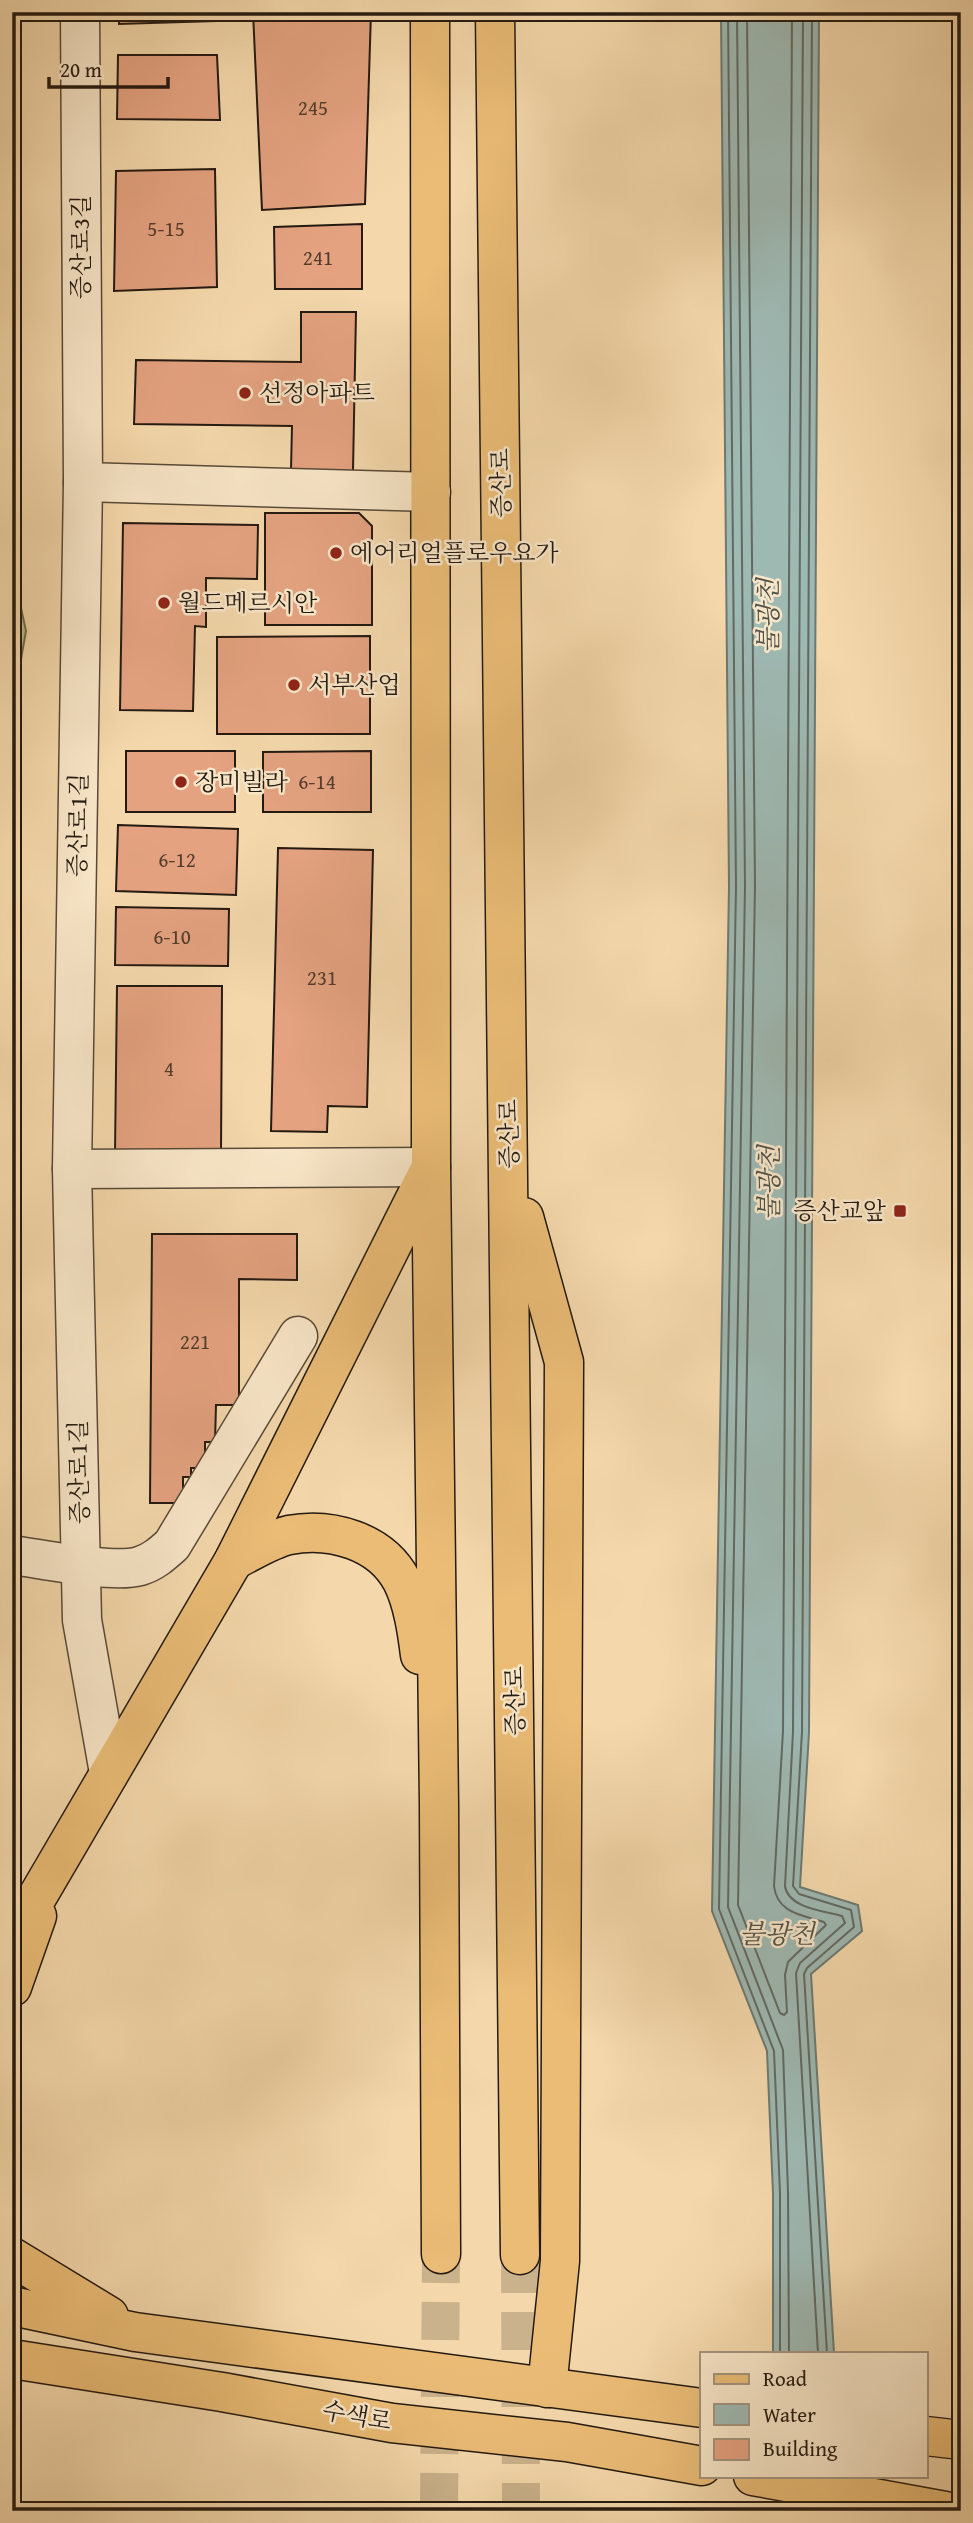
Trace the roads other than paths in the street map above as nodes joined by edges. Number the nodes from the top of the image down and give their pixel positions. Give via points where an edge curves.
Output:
1 (79, 12) edge
2 (430, 12) edge
3 (495, 12) edge
4 (83, 482) junction
5 (432, 492) junction
6 (510, 1166) junction
7 (430, 1167) junction
8 (72, 1169) junction
9 (298, 1336) dead end
10 (12, 1555) edge
11 (234, 1560) junction
12 (81, 1564) junction
13 (109, 1773) junction
14 (439, 1805) junction
15 (51, 1874) junction
16 (12, 1940) edge
17 (12, 1987) edge
18 (442, 2254) tunnel mouth
19 (520, 2255) tunnel mouth
20 (12, 2257) edge
21 (12, 2306) edge
22 (135, 2332) junction
23 (12, 2359) edge
24 (558, 2390) junction
25 (700, 2408) edge
26 (928, 2436) edge
27 (961, 2440) edge
28 (700, 2466) edge
29 (764, 2478) edge
30 (945, 2511) edge

1 - 4 street, 증산로3길
2 - 5 main road
3 - 6 main road, 증산로
4 - 5 street
4 - 8 street, 증산로1길
5 - 7 main road
6 - 19 main road, 증산로
6 - 24 main road via 564,1362
7 - 8 street
7 - 11 main road
7 - 14 main road
8 - 12 street, 증산로1길
9 - 12 street via 172,1545 155,1560 139,1566
10 - 12 street
11 - 13 main road
11 - 14 main road via 288,1535 321,1533 352,1537 381,1555 402,1580 416,1625
12 - 13 street, 증산로1길 via 82,1620
13 - 15 main road
14 - 18 main road
15 - 16 main road
15 - 17 main road
20 - 22 main road
21 - 22 main road
22 - 24 main road
23 - 28 main road, 수색로 via 392,2423 567,2442
24 - 25 main road
26 - 27 main road
29 - 30 main road

